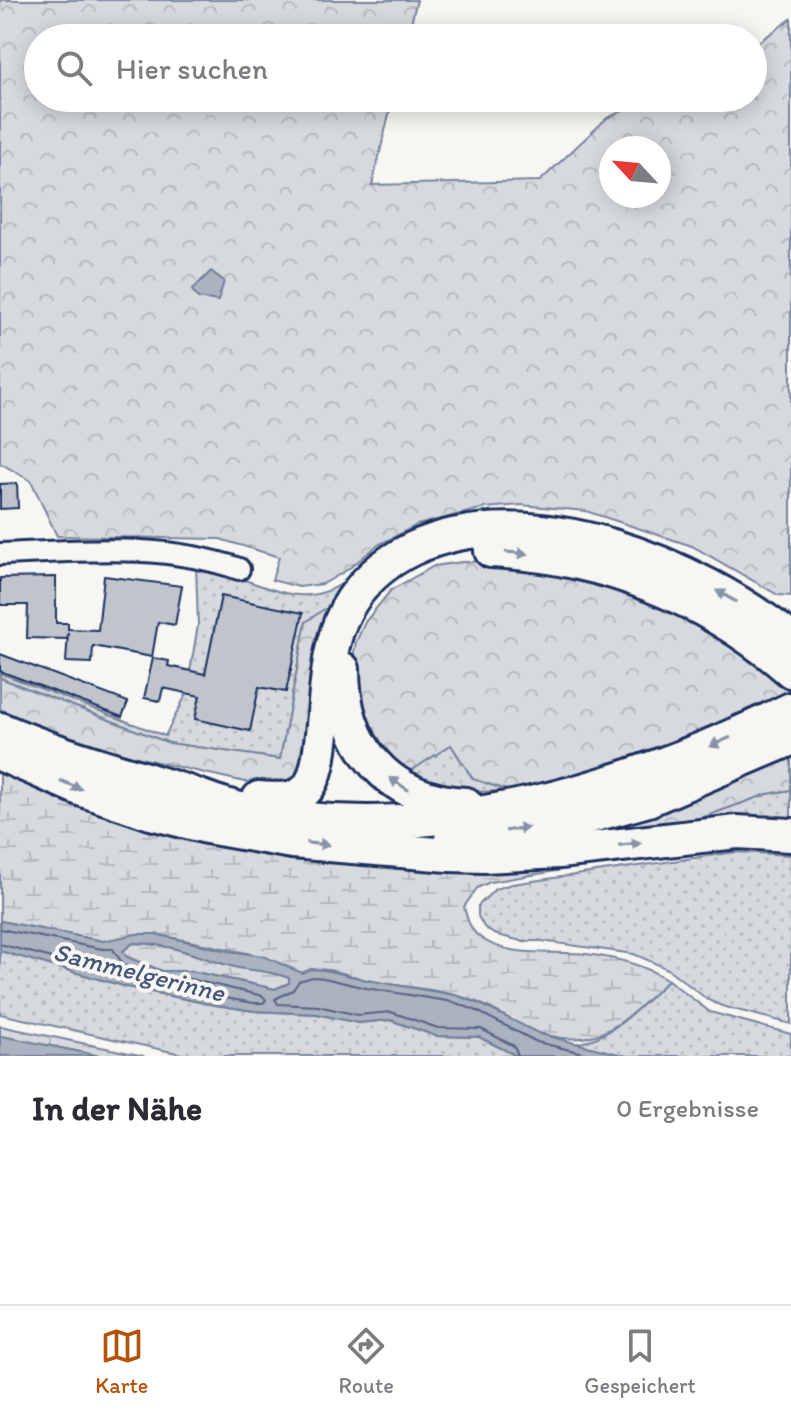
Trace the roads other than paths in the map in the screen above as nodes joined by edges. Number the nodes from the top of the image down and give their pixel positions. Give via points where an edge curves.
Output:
1 (0, 554) edge
2 (239, 569) dead end
3 (787, 657) edge
4 (791, 709) edge
5 (0, 729) edge
6 (791, 739) edge
7 (0, 754) edge
8 (176, 788) junction
9 (529, 803) junction
10 (791, 835) edge
11 (385, 849) junction

1 - 2 street via 141,550
3 -> 8 main road via 724,595 651,559 564,536 466,531 399,555 377,571 348,606 333,643 316,773 308,790 276,799
9 -> 3 main road via 430,799 391,780 361,745 345,703 346,648 372,597 400,573 437,557 487,551 581,562 688,601
4 -> 9 main road via 642,773
5 - 8 main road
11 -> 6 main road via 580,819 648,800
7 -> 11 main road via 115,802 207,827 292,842
8 - 9 main road via 239,809 362,822 458,817
11 -> 10 main road via 484,856 737,832

